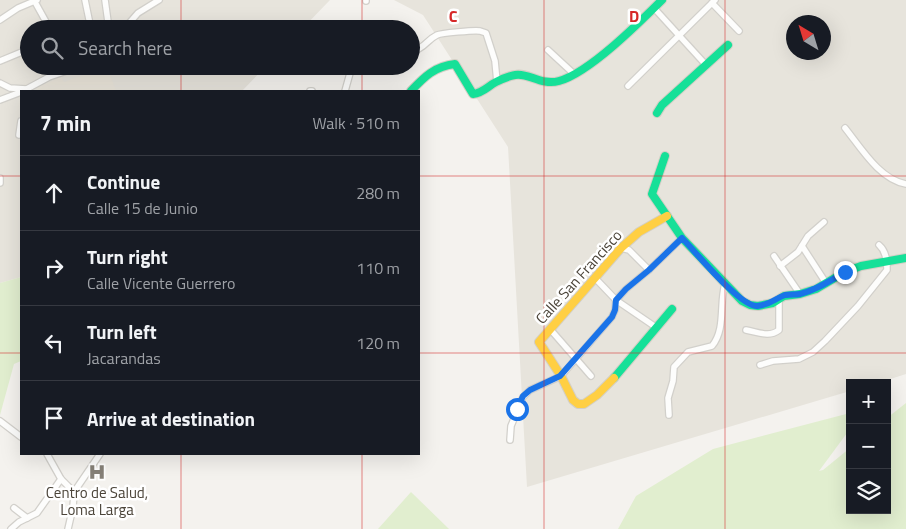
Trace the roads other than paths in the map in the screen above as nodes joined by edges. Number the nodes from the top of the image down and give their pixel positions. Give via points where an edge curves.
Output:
1 (15, 0) edge
2 (85, 0) edge
3 (105, 0) edge
4 (159, 0) edge
5 (662, 0) edge
6 (36, 1) edge
7 (714, 2) edge
8 (18, 8) junction
9 (654, 8) junction
10 (0, 20) edge
11 (46, 20) edge
12 (89, 20) edge
13 (108, 20) edge
14 (132, 20) edge
15 (739, 31) dead end
16 (680, 36) junction
17 (728, 45) dead end
18 (420, 49) edge
19 (548, 50) dead end
20 (20, 52) edge
21 (0, 60) edge
22 (706, 65) junction
23 (574, 74) junction
24 (55, 75) edge
25 (349, 75) edge
26 (497, 82) junction
27 (0, 83) edge
28 (628, 86) dead end
29 (20, 90) edge
30 (27, 90) edge
31 (345, 90) edge
32 (412, 90) edge
33 (20, 93) edge
34 (0, 100) edge
35 (657, 113) dead end
36 (20, 128) edge
37 (845, 128) dead end
38 (19, 134) dead end
39 (665, 156) dead end
40 (903, 184) edge
41 (667, 216) junction
42 (824, 222) dead end
43 (682, 238) junction
44 (879, 245) dead end
45 (802, 246) junction
46 (621, 248) junction
47 (774, 256) dead end
48 (906, 258) edge
49 (887, 262) junction
50 (780, 266) junction
51 (649, 270) junction
52 (595, 278) junction
53 (826, 283) junction
54 (725, 284) junction
55 (800, 294) junction
56 (779, 299) junction
57 (616, 300) junction
58 (672, 309) dead end
59 (657, 328) junction
60 (550, 329) junction
61 (746, 330) dead end
62 (575, 358) junction
63 (760, 366) dead end
64 (560, 376) junction
65 (591, 376) dead end
66 (669, 416) dead end
67 (0, 421) edge
68 (20, 436) edge
69 (510, 440) dead end
70 (48, 455) edge
71 (99, 455) edge
72 (61, 478) junction
73 (74, 492) junction
74 (14, 508) dead end
75 (26, 518) junction
76 (11, 529) edge
77 (68, 529) edge

1 - 8 street
2 - 12 street
3 - 13 street
4 - 14 street
5 - 9 street
6 - 8 street
6 - 11 street
7 - 15 street
7 - 16 street
8 - 10 street
9 - 16 street
9 - 23 street
16 - 22 street
16 - 28 street
17 - 22 street
18 - 26 street via 442,33 486,33 494,54
19 - 23 street
20 - 21 street
22 - 35 street
23 - 26 street via 555,81 516,74
24 - 30 street
25 - 31 street
26 - 32 street via 473,94 456,64 448,64 428,74
27 - 29 street
33 - 34 street
36 - 38 street
37 - 40 street via 882,172
39 - 41 street via 651,191
41 - 43 street
41 - 46 street, Calle San Francisco via 639,232
42 - 45 street
43 - 51 street
43 - 54 street
44 - 49 street
45 - 50 street
45 - 53 street
46 - 51 street via 629,250
46 - 52 street, Calle San Francisco
47 - 50 street
48 - 49 street
49 - 53 street via 861,266
49 - 63 street via 887,270 858,306 813,352
50 - 55 street
51 - 57 street
52 - 57 street
52 - 60 street, Calle San Francisco
53 - 55 street
54 - 56 street via 750,305 773,303
54 - 66 street via 721,296 720,332 712,346 688,352 674,368 668,398
55 - 56 street
56 - 61 street via 780,330 765,334
57 - 59 street
57 - 62 street via 612,317
58 - 59 street
59 - 64 street via 608,385 584,404 573,400
60 - 62 street
60 - 64 street, Calle San Francisco via 539,342
62 - 64 street
62 - 65 street
64 - 69 street via 523,396 511,426
67 - 68 street
70 - 72 street
71 - 73 street
72 - 73 street
72 - 75 street via 37,513
73 - 77 street
74 - 75 street
75 - 76 street

